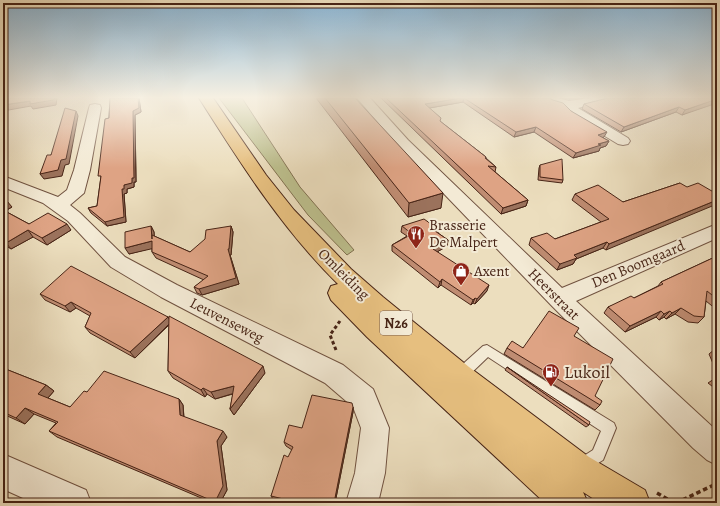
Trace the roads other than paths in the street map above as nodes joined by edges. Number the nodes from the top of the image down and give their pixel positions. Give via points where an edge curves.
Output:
1 (92, 122) edge
2 (210, 122) edge
3 (222, 122) edge
4 (384, 122) edge
5 (591, 122) edge
6 (623, 141) dead end
7 (3, 181) edge
8 (57, 206) junction
9 (717, 230) edge
10 (559, 299) junction
11 (452, 383) junction
12 (717, 450) edge
13 (577, 469) junction
14 (3, 471) edge
15 (549, 482) junction
16 (73, 503) edge
17 (362, 503) edge
18 (570, 503) edge
19 (632, 503) edge

1 - 8 street via 75,193
2 - 11 main road, Omleiding / N26 via 259,199 321,273 376,329
3 - 11 main road, Omleiding / N26 via 287,215 343,275
4 - 10 street, Heerstraat
5 - 6 street
7 - 8 street, Leuvenseweg via 49,199
8 - 17 street, Leuvenseweg via 74,217 118,262 169,291 334,374 363,398 375,428 370,473
9 - 10 street, Den Boomgaard
10 - 12 street, Heerstraat
11 - 13 main road, Omleiding / N26
11 - 13 lane via 488,350 609,428 598,454
11 - 15 main road, Omleiding / N26
13 - 15 lane
13 - 19 main road, Omleiding / N26
14 - 16 street
15 - 18 main road, Omleiding / N26

